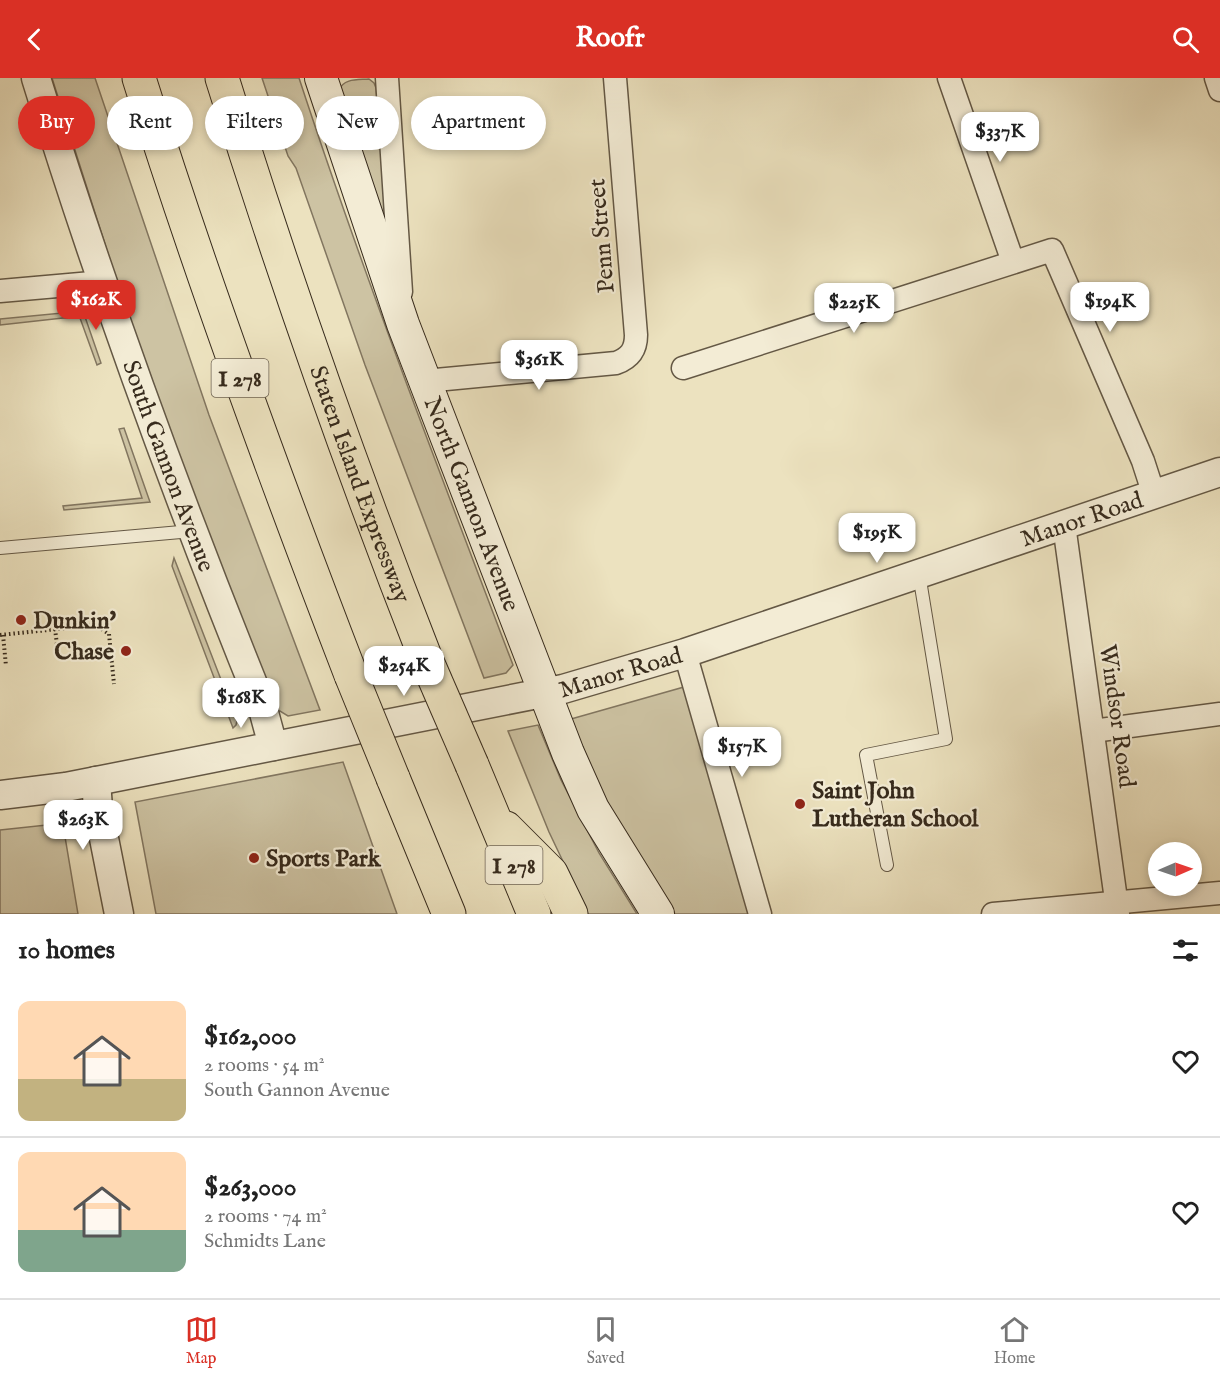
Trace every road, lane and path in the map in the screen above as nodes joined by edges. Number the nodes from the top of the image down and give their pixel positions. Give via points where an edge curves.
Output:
1 (36, 78) edge
2 (140, 78) edge
3 (222, 78) edge
4 (321, 78) edge
5 (387, 78) edge
6 (615, 78) edge
7 (949, 78) edge
8 (1216, 78) edge
9 (1220, 90) edge
10 (1013, 262) junction
11 (103, 282) junction
12 (0, 291) edge
13 (403, 324) junction
14 (683, 368) dead end
15 (425, 381) junction
16 (1220, 472) edge
17 (1154, 495) junction
18 (1064, 525) junction
19 (192, 531) junction
20 (0, 548) edge
21 (919, 574) junction
22 (55, 629) junction
23 (1, 635) edge
24 (686, 653) junction
25 (59, 660) dead end
26 (6, 666) dead end
27 (114, 684) dead end
28 (544, 693) junction
29 (1220, 714) edge
30 (1093, 731) junction
31 (273, 746) junction
32 (96, 781) junction
33 (0, 795) edge
34 (494, 817) junction
35 (887, 865) dead end
36 (1220, 893) edge
37 (1118, 908) edge
38 (119, 914) edge
39 (449, 914) edge
40 (534, 914) edge
41 (571, 914) edge
42 (658, 914) edge
43 (760, 914) edge
44 (993, 914) edge

1 - 11 street, South Gannon Avenue
2 - 39 highway, I 278, bridge via 255,420 351,675
3 - 34 highway, Staten Island Expressway / I 278, bridge via 332,408 426,659
4 - 13 main road, North Gannon Avenue
5 - 13 street
6 - 15 street, Penn Street via 636,335 633,352 616,363
7 - 10 street
8 - 9 street
10 - 14 street
10 - 17 street via 1052,250
11 - 12 street
11 - 19 street, South Gannon Avenue
13 - 15 main road, North Gannon Avenue
15 - 28 main road, North Gannon Avenue
16 - 17 street, Manor Road
17 - 18 street, Manor Road
18 - 21 street, Manor Road
18 - 30 street, Windsor Road
19 - 20 lane
19 - 31 street, South Gannon Avenue via 263,709
21 - 24 street, Manor Road
21 - 35 lane via 946,739 866,755
22 - 23 path
22 - 25 path
22 - 27 path via 96,625 109,634
23 - 26 path
24 - 28 street, Manor Road
24 - 43 street
28 - 31 street, Manor Road
28 - 42 main road, North Gannon Avenue via 593,809
29 - 30 street
30 - 37 street, Windsor Road
31 - 32 street, Manor Road
32 - 33 street, Manor Road
32 - 38 street
34 - 40 highway, Staten Island Expressway / I 278
34 - 41 highway via 551,873
36 - 37 street
37 - 44 street

